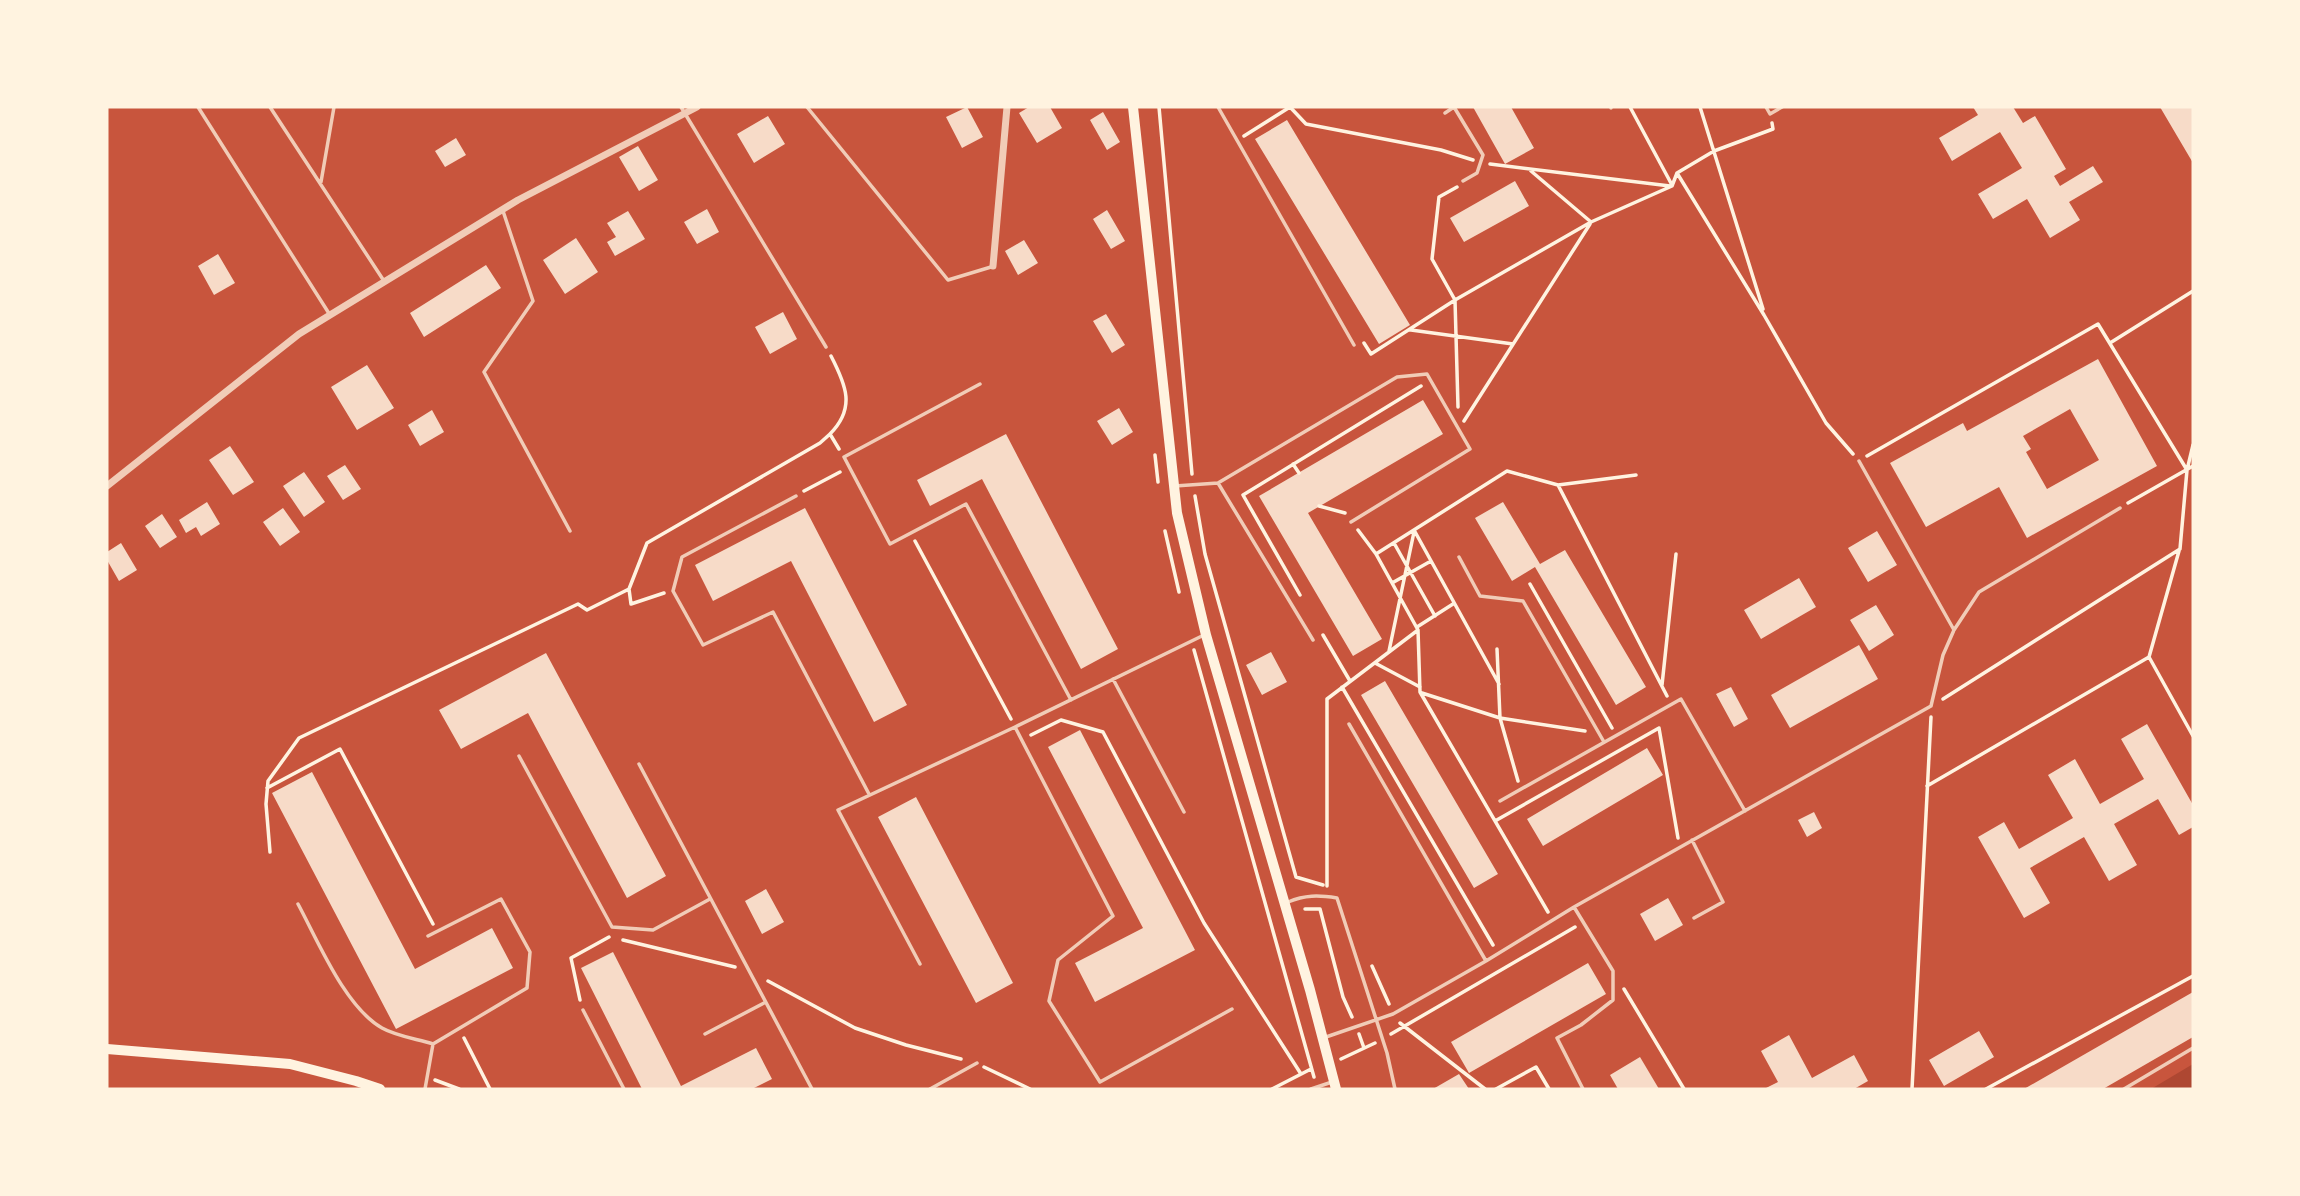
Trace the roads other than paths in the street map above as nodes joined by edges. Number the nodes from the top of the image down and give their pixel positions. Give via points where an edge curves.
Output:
1 (198, 107) edge
2 (270, 107) edge
3 (334, 107) edge
4 (697, 107) edge
5 (807, 107) edge
6 (1007, 107) edge
7 (1133, 107) edge
8 (1218, 107) edge
9 (1454, 107) edge
10 (1766, 107) edge
11 (1782, 107) edge
12 (683, 109) edge
13 (1444, 113) dead end
14 (1463, 181) dead end
15 (321, 184) junction
16 (503, 209) junction
17 (993, 266) joint
18 (384, 281) junction
19 (330, 315) junction
20 (1354, 345) dead end
21 (826, 347) road end
22 (980, 383) dead end
23 (1859, 461) road end
24 (1218, 483) junction
25 (107, 486) edge
26 (1173, 486) junction
27 (796, 496) road end
28 (2120, 508) road end
29 (1351, 522) road end
30 (570, 531) dead end
31 (1459, 557) dead end
32 (1954, 630) junction
33 (1206, 635) junction
34 (1313, 640) dead end
35 (1113, 679) junction
36 (1071, 700) junction
37 (1349, 724) dead end
38 (1015, 727) junction
39 (1604, 742) junction
40 (519, 756) dead end
41 (639, 764) dead end
42 (869, 794) junction
43 (1500, 801) dead end
44 (1745, 811) junction
45 (1184, 812) dead end
46 (1692, 840) junction
47 (710, 899) junction
48 (1284, 903) junction
49 (298, 904) dead end
50 (1574, 907) junction
51 (1694, 918) dead end
52 (428, 936) dead end
53 (1486, 961) junction
54 (920, 964) dead end
55 (764, 1003) junction
56 (1232, 1009) dead end
57 (583, 1010) road end
58 (1376, 1021) junction
59 (705, 1034) dead end
60 (1324, 1038) junction
61 (433, 1044) junction
62 (2193, 1048) edge
63 (107, 1049) edge
64 (977, 1063) road end
65 (1335, 1085) edge
66 (380, 1089) edge
67 (425, 1089) edge
68 (624, 1089) edge
69 (812, 1089) edge
70 (930, 1089) edge
71 (1311, 1089) edge
72 (1395, 1089) edge
73 (1583, 1089) edge
74 (2124, 1089) edge

1 - 19 lane
2 - 15 lane
3 - 15 lane
4 - 12 street
5 - 17 lane via 948,280
6 - 17 street
7 - 26 main road
8 - 20 lane
9 - 13 lane
9 - 14 lane via 1483,155 1477,173
10 - 11 lane via 1770,114
12 - 16 street
12 - 21 lane
15 - 18 lane
16 - 18 street
16 - 30 lane via 533,301 484,372
18 - 19 street
19 - 25 street via 299,334
22 - 36 lane via 844,457 890,544 966,504
23 - 32 lane
24 - 26 lane
24 - 29 lane via 1397,377 1427,374 1470,449
24 - 34 lane
26 - 33 main road
27 - 42 lane via 682,557 673,591 704,645 773,612
28 - 32 lane via 1979,592
31 - 39 lane via 1480,596 1523,601
32 - 44 lane via 1931,706
33 - 35 lane
33 - 48 main road
35 - 36 lane
35 - 45 lane
36 - 38 lane
37 - 53 lane
38 - 42 lane
38 - 56 lane via 1113,916 1058,960 1049,1001 1100,1082
39 - 43 lane
39 - 44 lane via 1681,699
40 - 47 lane via 612,927 653,930
41 - 47 lane
42 - 54 lane via 838,810
44 - 46 lane
46 - 50 lane
46 - 51 lane via 1723,902
47 - 55 lane
48 - 58 lane via 1302,896 1337,898
48 - 60 main road
49 - 61 lane via 349,996 368,1017 383,1028
50 - 53 lane
50 - 73 lane via 1613,971 1614,1000 1557,1038
52 - 61 lane via 501,899 530,952 527,988
53 - 58 lane
55 - 59 lane
55 - 69 lane
57 - 68 lane
58 - 60 lane
58 - 72 lane
60 - 65 main road
61 - 67 lane
62 - 74 lane
63 - 66 main road via 290,1064
64 - 70 lane
65 - 71 lane

